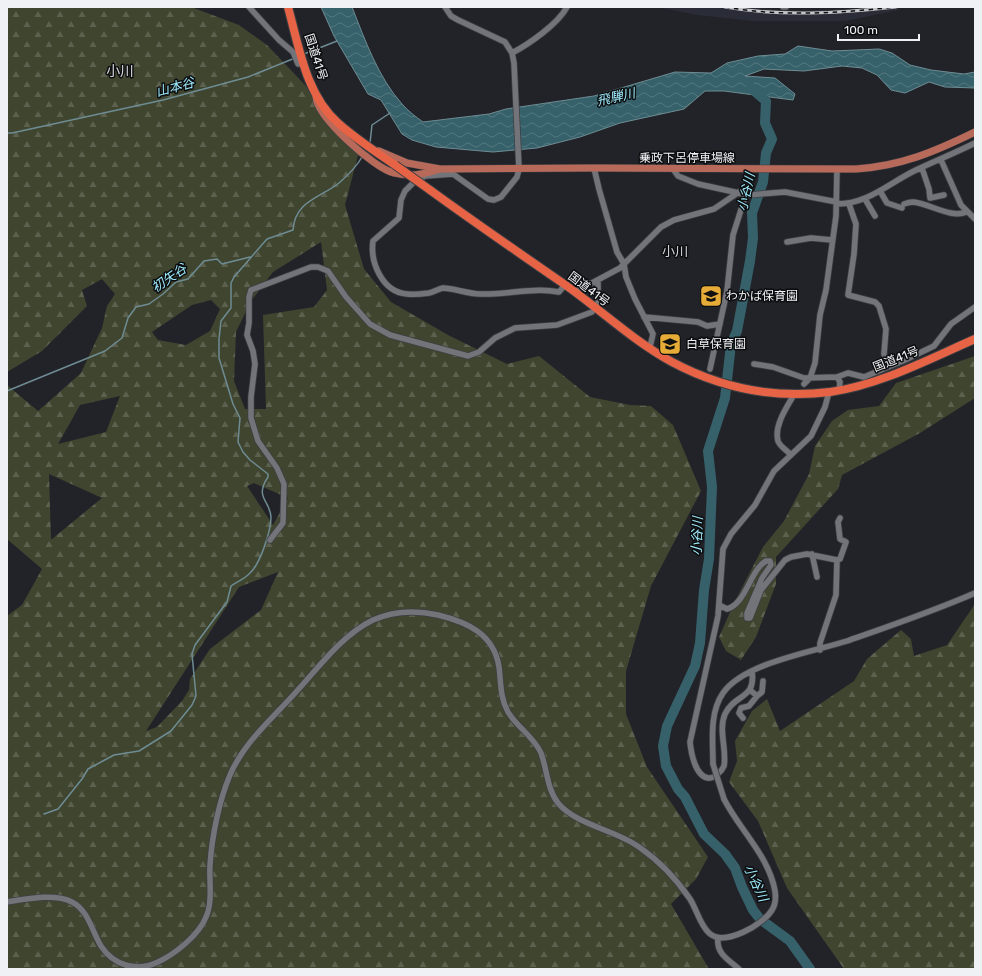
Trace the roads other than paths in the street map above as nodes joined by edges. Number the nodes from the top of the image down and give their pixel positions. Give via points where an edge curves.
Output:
1 (249, 7) edge
2 (288, 7) edge
3 (445, 7) edge
4 (567, 7) edge
5 (512, 53) junction
6 (304, 63) junction
7 (316, 94) junction
8 (975, 132) edge
9 (975, 143) edge
10 (369, 147) junction
11 (940, 160) junction
12 (594, 168) junction
13 (922, 168) junction
14 (440, 169) junction
15 (519, 169) junction
16 (673, 169) junction
17 (837, 170) junction
18 (880, 191) junction
19 (739, 192) junction
20 (747, 195) junction
21 (944, 195) dead end
22 (865, 199) junction
23 (837, 203) junction
24 (849, 204) junction
25 (966, 212) junction
26 (875, 216) dead end
27 (975, 219) edge
28 (832, 240) junction
29 (787, 242) dead end
30 (624, 264) junction
31 (598, 280) junction
32 (565, 285) junction
33 (576, 293) junction
34 (598, 303) dead end
35 (975, 307) edge
36 (592, 312) dead end
37 (644, 317) junction
38 (720, 324) junction
39 (975, 340) edge
40 (650, 347) junction
41 (754, 364) dead end
42 (890, 366) junction
43 (710, 369) dead end
44 (837, 377) junction
45 (810, 378) junction
46 (804, 384) dead end
47 (839, 390) junction
48 (829, 392) junction
49 (792, 398) dead end
50 (791, 455) junction
51 (840, 518) dead end
52 (270, 540) dead end
53 (812, 554) junction
54 (838, 560) junction
55 (817, 577) dead end
56 (975, 593) edge
57 (719, 605) junction
58 (820, 650) junction
59 (752, 671) junction
60 (763, 682) dead end
61 (750, 690) junction
62 (757, 696) junction
63 (743, 718) dead end
64 (7, 902) edge
65 (718, 938) junction
66 (739, 969) edge

1 - 6 street via 293,52 298,64
2 - 6 highway, 国道41号
3 - 5 street via 451,16 505,42
4 - 5 street via 558,20 523,48
5 - 15 street
6 - 7 highway, 国道41号
7 - 10 highway, 国道41号 via 338,123
7 - 14 main road via 316,101 329,121 382,168 402,175 430,173
8 - 17 main road, 乗政下呂停車場線 via 911,160 877,168
9 - 11 street
10 - 14 main road via 407,163
10 - 32 highway, 国道41号, bridge
11 - 13 street
11 - 25 street
12 - 15 main road, 乗政下呂停車場線
12 - 16 main road, 乗政下呂停車場線
12 - 30 street via 606,217 617,252
13 - 18 street
13 - 21 street via 930,198
14 - 15 main road, 乗政下呂停車場線
15 - 32 street via 517,177 502,197 494,200 488,199 453,174 425,176 414,182 401,200 399,218 373,241 373,263 390,286 398,292 407,294 428,293 442,288 482,294 549,290 559,292
16 - 17 main road, 乗政下呂停車場線
16 - 19 street via 678,176 698,184
17 - 23 street
18 - 22 street
18 - 25 street via 887,203 903,206 914,202 944,211 962,214
19 - 20 street
19 - 30 street via 714,209 674,220 661,227
20 - 23 street via 796,193
20 - 38 street via 733,235 727,291
22 - 24 street
22 - 26 street
23 - 24 street
23 - 28 street
24 - 42 street via 856,224 848,295 875,302 879,306 886,328 884,354
25 - 27 street
28 - 29 street via 811,238
28 - 45 street via 820,315 816,363
30 - 31 street
30 - 37 street via 626,277
31 - 33 street via 582,285
31 - 34 street
32 - 33 highway, 国道41号
33 - 40 highway, 国道41号
35 - 42 street via 951,324 934,346
36 - 52 street via 557,325 515,328 495,338 479,352 468,356 390,335 370,324 328,271 318,267 251,290 248,297 249,323 246,335 255,364 251,418 258,440 278,468 284,484 283,523
37 - 38 street via 698,322 707,326
37 - 40 street via 653,334
38 - 43 street
39 - 47 highway, 国道41号 via 878,380
40 - 48 highway, 国道41号 via 692,371 745,390 788,394
41 - 45 street
42 - 44 street via 864,377 848,373
44 - 45 street
44 - 47 street via 840,382
45 - 46 street
47 - 48 highway, 国道41号
48 - 50 street via 811,436
49 - 50 street via 784,411 778,435 780,446
50 - 57 street via 774,471 755,505 723,549
51 - 54 street via 840,539 846,542
53 - 54 street
53 - 55 street
53 - 57 street via 795,555 785,560 761,590 750,618 747,618 747,614 762,578 771,565 770,561 759,567 734,605 727,610
54 - 58 street via 836,595
56 - 58 street
57 - 61 street via 690,742 694,761 703,776 712,778 724,766 722,724 725,715 734,703
58 - 59 street
59 - 61 street via 753,686
59 - 65 street, bridge via 730,685 718,700 714,717 713,764 724,799 733,817 759,854 773,885 776,899 768,916 760,923 728,938
60 - 62 street via 762,692
61 - 62 street
62 - 63 street via 752,703 740,710
64 - 65 street via 51,898 70,900 81,908 102,947 117,962 137,968 165,958 200,928 208,914 211,857 220,810 231,773 242,752 340,644 362,626 385,616 414,612 465,623 489,641 497,658 501,694 505,704 514,720 537,746 550,788 559,804 574,815 612,831 640,848 682,889 703,926
65 - 66 street via 721,953

